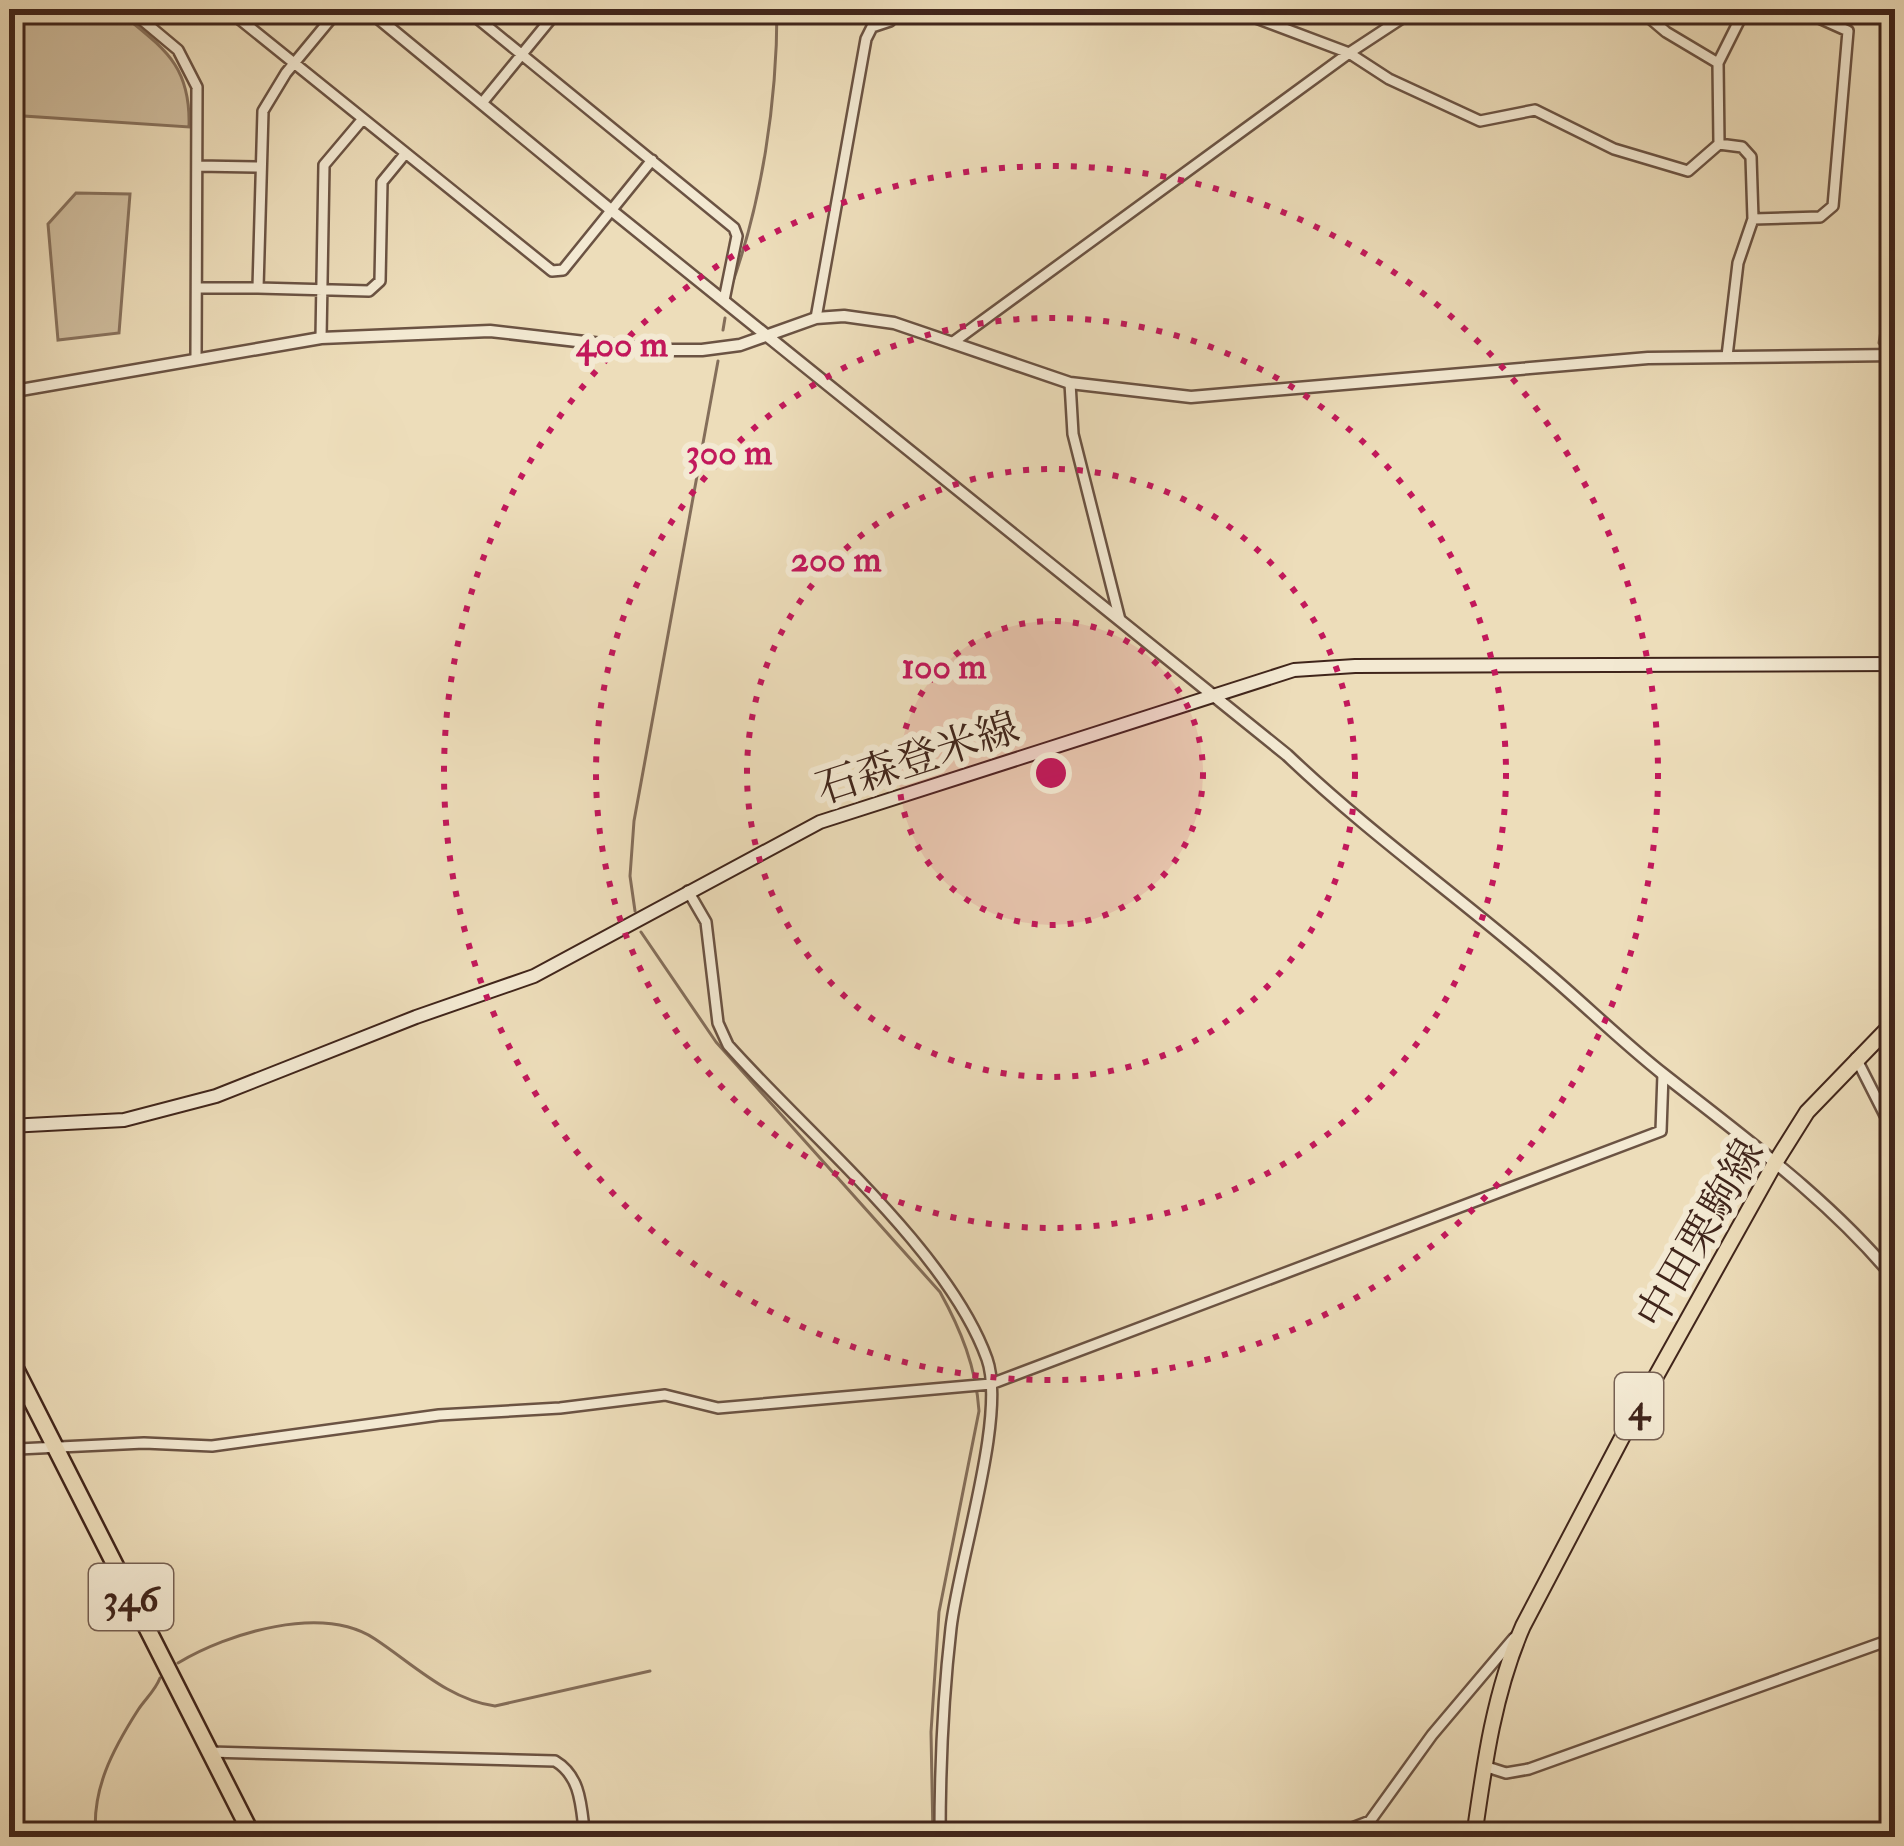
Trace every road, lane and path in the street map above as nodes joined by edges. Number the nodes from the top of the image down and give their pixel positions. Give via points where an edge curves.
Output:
1 (130, 9) edge
2 (226, 9) edge
3 (339, 9) edge
4 (367, 9) edge
5 (466, 9) edge
6 (559, 9) edge
7 (899, 9) edge
8 (1232, 9) edge
9 (1416, 9) edge
10 (1639, 9) edge
11 (1745, 9) edge
12 (1798, 9) edge
13 (1348, 53) junction
14 (521, 54) junction
15 (1718, 62) junction
16 (294, 64) junction
17 (482, 103) junction
18 (362, 120) junction
19 (1718, 145) junction
20 (405, 154) junction
21 (652, 160) junction
22 (197, 166) junction
23 (259, 167) junction
24 (611, 210) junction
25 (1753, 219) junction
26 (197, 288) junction
27 (258, 288) junction
28 (322, 289) junction
29 (724, 300) junction
30 (816, 318) junction
31 (770, 336) junction
32 (321, 338) junction
33 (952, 343) junction
34 (1895, 355) edge
35 (1727, 356) junction
36 (196, 359) junction
37 (1070, 383) junction
38 (9, 392) edge
39 (1120, 620) junction
40 (1895, 664) edge
41 (1216, 697) junction
42 (688, 891) junction
43 (1895, 1021) edge
44 (1856, 1058) junction
45 (1663, 1074) junction
46 (9, 1126) edge
47 (1895, 1135) edge
48 (1775, 1163) junction
49 (1895, 1279) edge
50 (9, 1356) edge
51 (987, 1384) junction
52 (9, 1446) edge
53 (54, 1446) junction
54 (1523, 1626) junction
55 (1895, 1638) edge
56 (209, 1751) junction
57 (1484, 1766) junction
58 (253, 1837) edge
59 (585, 1837) edge
60 (940, 1837) edge
61 (1329, 1837) edge
62 (1474, 1837) edge

1 - 22 street via 178,50 194,77
2 - 16 street
3 - 16 street
4 - 17 street
5 - 14 street
6 - 14 street
7 - 30 street via 866,39
8 - 13 street
9 - 13 street
10 - 15 street
11 - 15 street
12 - 25 street via 1848,31 1833,206 1820,217
13 - 19 street via 1480,122 1535,110 1614,149 1688,171
13 - 33 street
14 - 17 street
14 - 21 street
15 - 19 street
16 - 18 street
16 - 23 street via 263,112
17 - 24 street
18 - 20 street
18 - 28 street via 324,165
19 - 25 street via 1742,147 1750,157
20 - 24 street via 552,271 563,270
20 - 28 street via 382,182 380,281 369,291
21 - 24 street
21 - 29 street via 734,228
22 - 23 street
22 - 26 street
23 - 27 street
24 - 29 street
25 - 35 street via 1738,263
26 - 27 street
26 - 36 street
27 - 28 street
28 - 32 street
29 - 31 street
30 - 31 street
30 - 33 street via 879,320
31 - 32 street via 702,350 490,331
31 - 39 street
32 - 36 street
33 - 37 street
34 - 35 street
35 - 37 street via 1191,398
36 - 38 street
37 - 39 street via 1073,434
39 - 41 street
40 - 41 main road, 石森登米線 via 1324,667
41 - 42 main road, 石森登米線 via 820,822
41 - 45 street
42 - 46 main road, 石森登米線 via 534,976 216,1096 124,1120
42 - 51 street via 706,922 728,1045 920,1250 978,1338
43 - 44 main road, 中田栗駒線 / 4
44 - 47 street
44 - 48 main road, 中田栗駒線 / 4
45 - 48 street
45 - 51 street via 1661,1131
48 - 49 street
48 - 54 main road, 中田栗駒線 / 4
50 - 53 highway, 346
51 - 53 street via 718,1408 665,1395 212,1446
51 - 60 street via 971,1532 951,1624
52 - 53 street
53 - 56 highway, 346
54 - 57 main road, 中田栗駒線 / 4
54 - 61 street via 1370,1821
55 - 57 street via 1529,1769
56 - 58 highway, 346
56 - 59 street via 555,1761 578,1788
57 - 62 main road, 中田栗駒線 / 4

